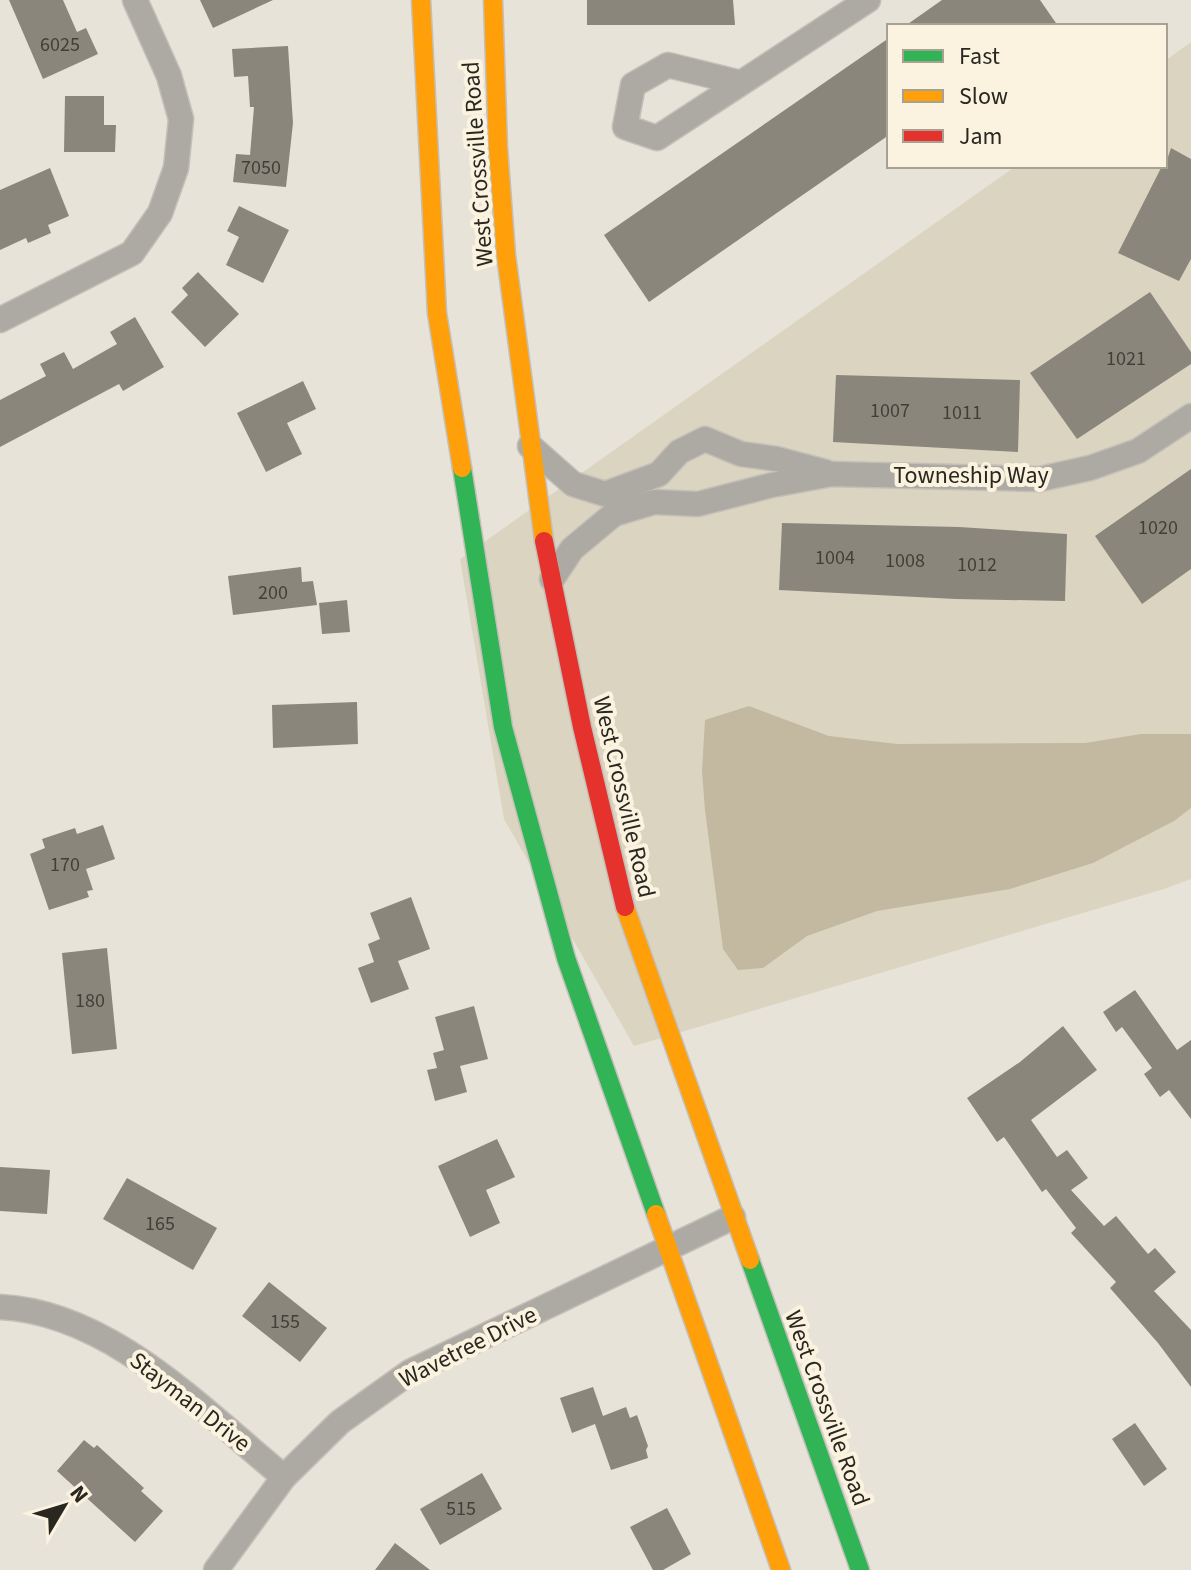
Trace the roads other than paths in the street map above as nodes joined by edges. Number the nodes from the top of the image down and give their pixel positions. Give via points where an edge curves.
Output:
1 (135, 0) edge
2 (421, 0) edge
3 (493, 0) edge
4 (868, 0) edge
5 (741, 83) junction
6 (0, 320) edge
7 (1191, 416) edge
8 (530, 446) junction
9 (832, 474) junction
10 (610, 504) junction
11 (552, 579) junction
12 (733, 1217) junction
13 (668, 1248) junction
14 (0, 1307) edge
15 (284, 1477) junction
16 (216, 1570) edge
17 (781, 1570) edge
18 (860, 1570) edge

1 - 6 street via 169,76 181,119 176,168 160,213 132,253
2 - 13 main road, West Crossville Road via 437,313 503,727 566,958
3 - 8 main road, West Crossville Road via 506,255
4 - 5 street
5 - 5 street via 657,138 625,127 633,85 668,65
7 - 9 street, Towneship Way via 1138,451 1040,479
8 - 10 street via 573,484
8 - 11 main road, West Crossville Road
9 - 10 street, Towneship Way via 698,504
9 - 10 street, Towneship Way via 741,454 705,439
10 - 11 street
11 - 12 main road, West Crossville Road via 625,908
12 - 13 street, Wavetree Drive
12 - 18 main road, West Crossville Road
13 - 15 street, Wavetree Drive via 410,1372 340,1422
13 - 17 main road, West Crossville Road
14 - 15 street, Stayman Drive via 84,1327 140,1358
15 - 16 street, Wavetree Drive

